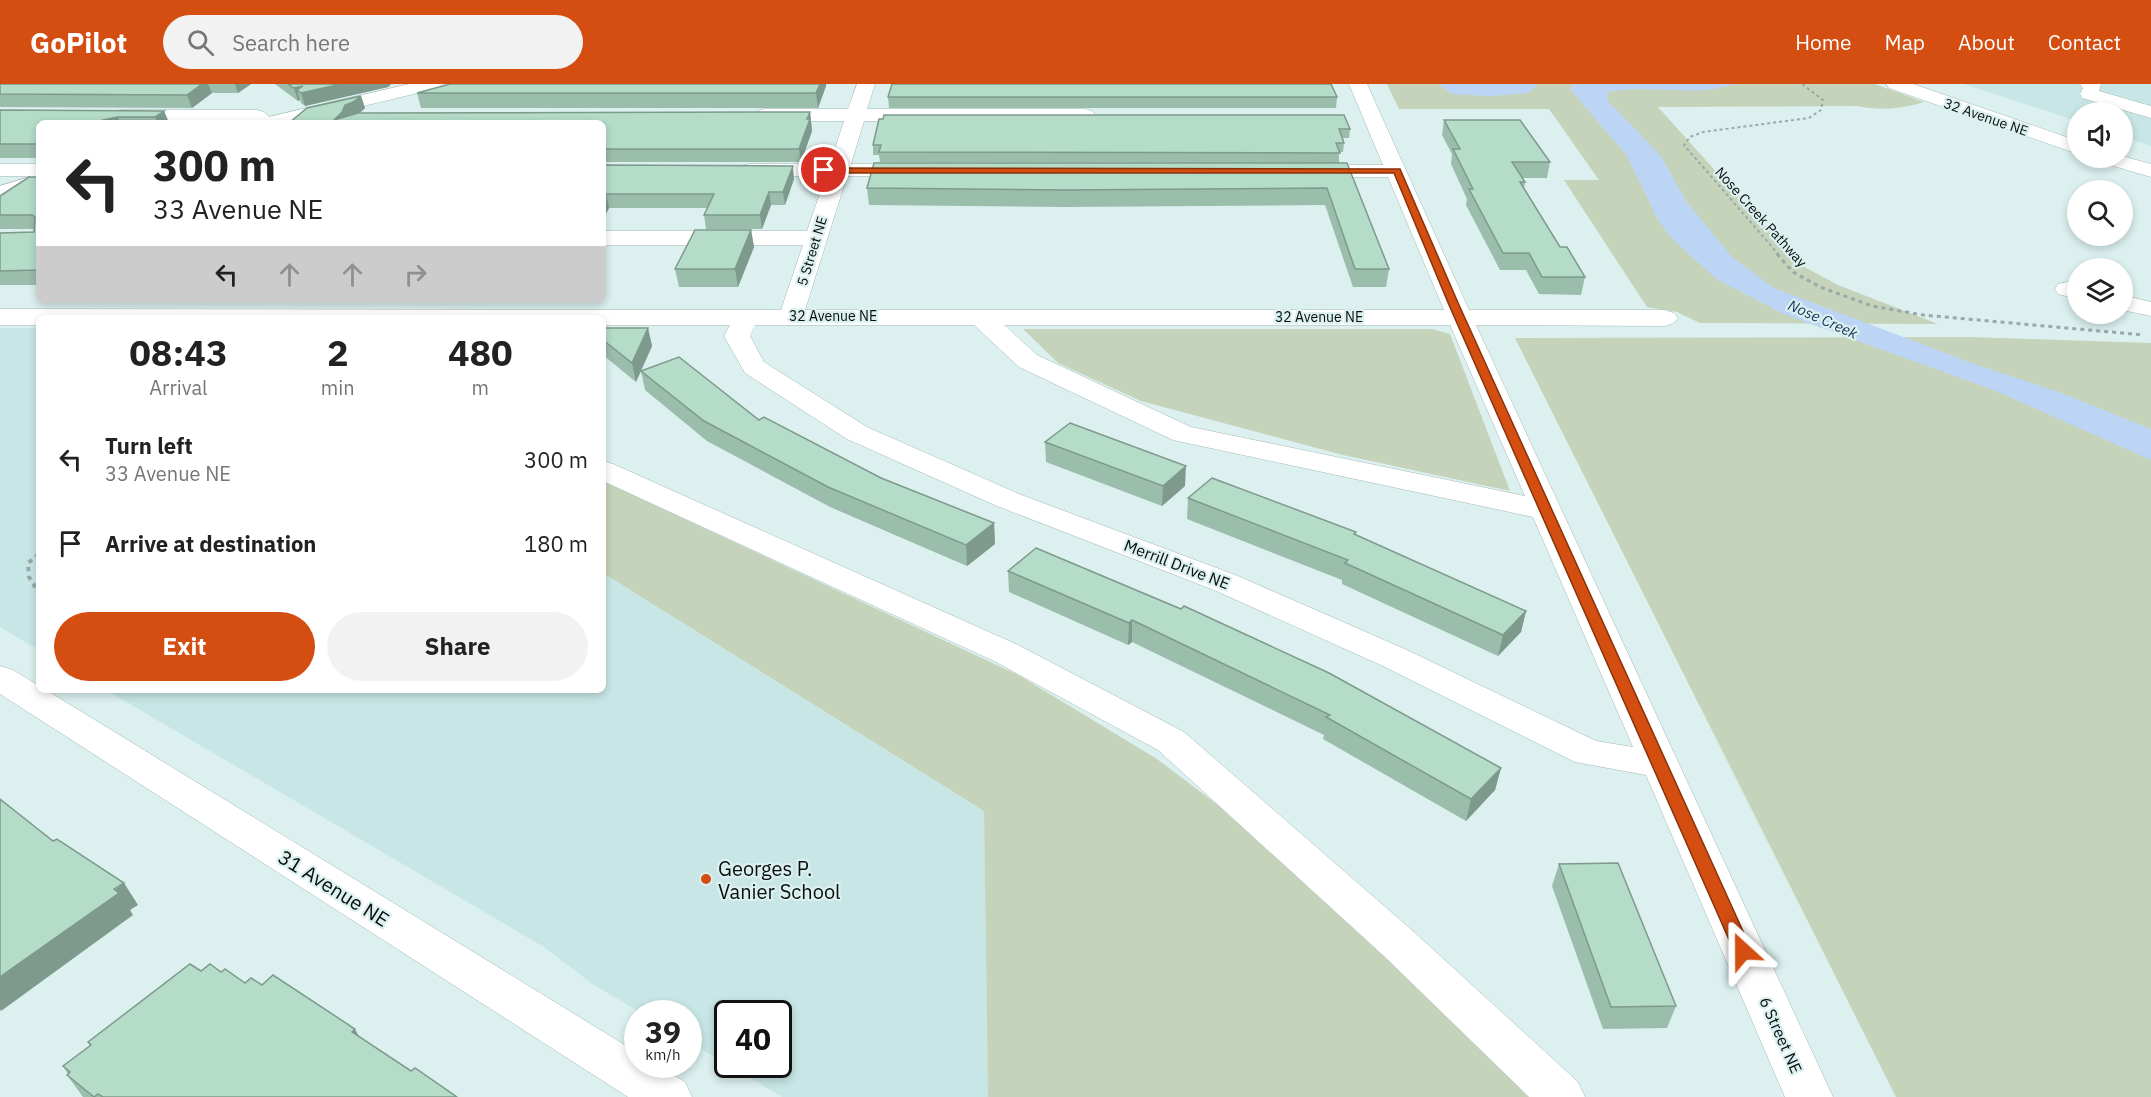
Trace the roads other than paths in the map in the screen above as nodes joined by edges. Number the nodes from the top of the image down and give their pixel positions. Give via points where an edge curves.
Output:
1 (433, 84) edge
2 (866, 84) edge
3 (1358, 84) edge
4 (1895, 84) edge
5 (1936, 84) edge
6 (2089, 89) edge
7 (2151, 112) edge
8 (743, 115) edge
9 (856, 115) junction
10 (1107, 115) edge
11 (96, 116) edge
12 (262, 120) edge
13 (279, 120) edge
14 (2067, 128) edge
15 (2067, 144) edge
16 (2133, 149) edge
17 (2151, 155) edge
18 (2133, 166) edge
19 (0, 170) edge
20 (36, 170) edge
21 (730, 170) edge
22 (838, 170) junction
23 (934, 170) edge
24 (1279, 171) edge
25 (1397, 171) junction
26 (2151, 171) edge
27 (36, 181) edge
28 (0, 193) edge
29 (606, 238) edge
30 (815, 238) junction
31 (2133, 305) edge
32 (2151, 309) edge
33 (746, 316) junction
34 (791, 316) junction
35 (0, 317) edge
36 (36, 317) edge
37 (606, 317) edge
38 (980, 317) junction
39 (1460, 317) junction
40 (1665, 318) dead end
41 (606, 471) edge
42 (1546, 510) junction
43 (0, 678) edge
44 (1659, 764) junction
45 (668, 1097) edge
46 (1561, 1097) edge
47 (1809, 1097) edge

1 - 13 street
2 - 9 street, 5 Street NE
3 - 25 street, 6 Street NE via 1363,116
4 - 15 street, 32 Avenue NE
5 - 14 street, 32 Avenue NE
6 - 7 street
8 - 9 street
9 - 10 street
9 - 22 street, 5 Street NE
11 - 12 street via 257,116
16 - 17 street
18 - 26 street
19 - 20 street
21 - 22 street
22 - 23 street
22 - 30 street, 5 Street NE
24 - 25 street
25 - 39 street, 6 Street NE
27 - 28 street
29 - 30 street
30 - 34 street, 5 Street NE
31 - 32 street
33 - 34 street, 32 Avenue NE
33 - 37 street, 32 Avenue NE
33 - 44 street, Merrill Drive NE via 737,336 754,368 857,433 1008,500 1226,583 1395,658 1588,753
34 - 38 street, 32 Avenue NE
35 - 36 street, 32 Avenue NE
38 - 39 street, 32 Avenue NE
38 - 42 street via 1028,361 1183,434
39 - 40 street, 32 Avenue NE
39 - 42 street, 6 Street NE
41 - 46 street via 1006,653 1171,741 1399,944
42 - 44 street, 6 Street NE
43 - 45 street, 31 Avenue NE
44 - 47 street, 6 Street NE

